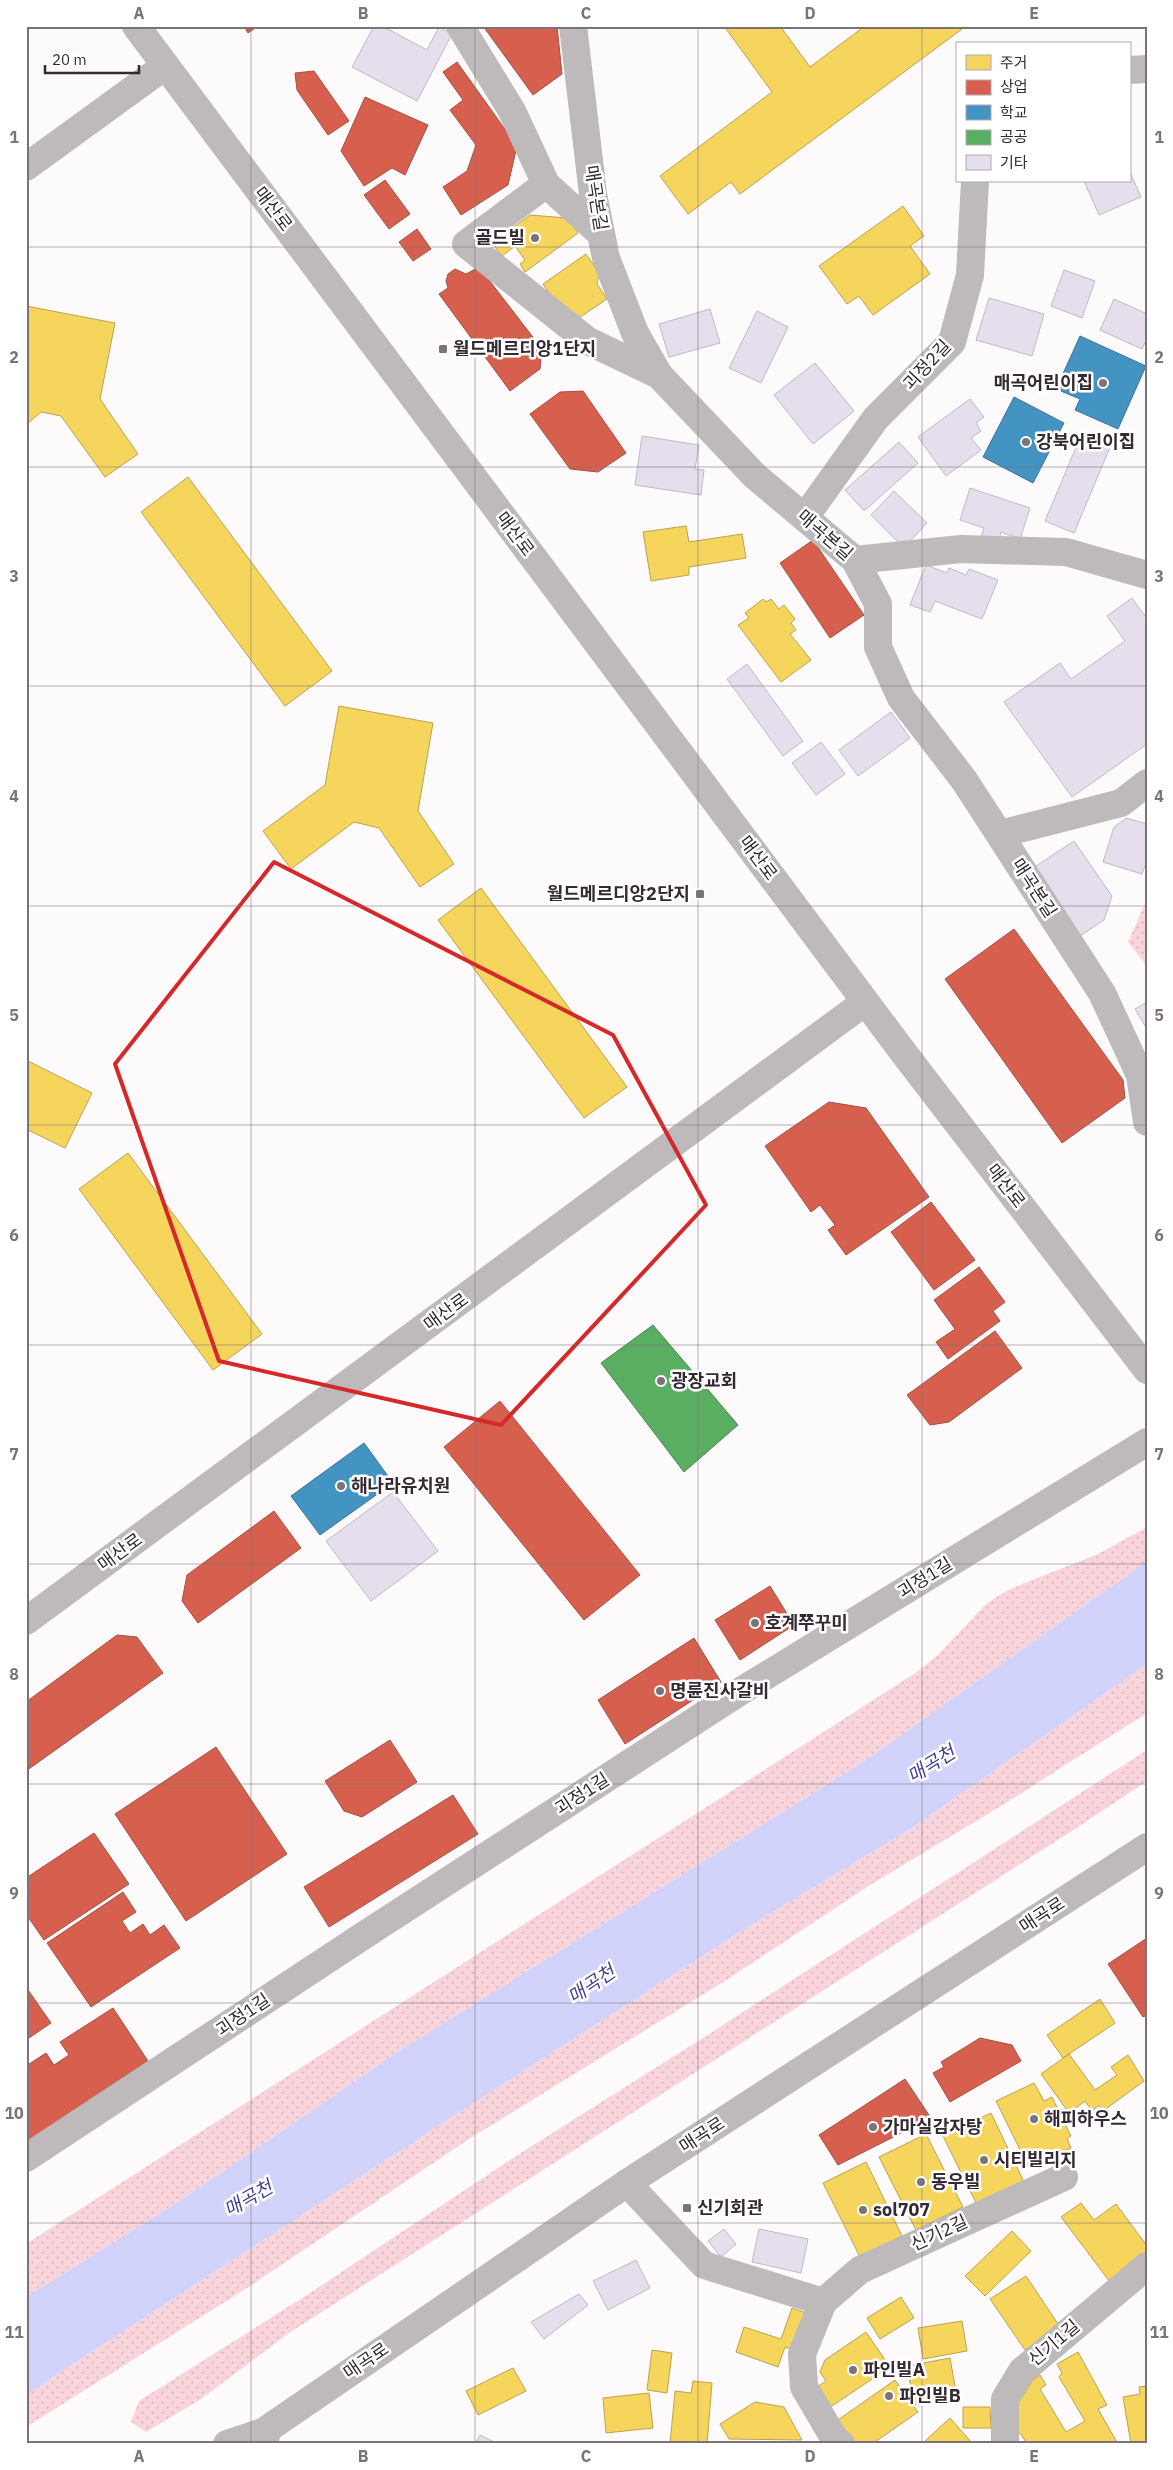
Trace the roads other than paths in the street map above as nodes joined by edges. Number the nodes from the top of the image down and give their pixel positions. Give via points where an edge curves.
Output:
1 (136, 26) edge
2 (460, 26) edge
3 (574, 26) edge
4 (165, 66) junction
5 (1130, 70) edge
6 (1147, 70) edge
7 (26, 167) edge
8 (975, 182) edge
9 (546, 184) junction
10 (601, 234) junction
11 (660, 375) junction
12 (805, 517) junction
13 (855, 560) junction
14 (1147, 575) edge
15 (1147, 783) edge
16 (1000, 834) junction
17 (865, 1002) junction
18 (1147, 1122) edge
19 (1147, 1370) edge
20 (1147, 1442) edge
21 (26, 1621) edge
22 (1147, 1847) edge
23 (26, 2158) edge
24 (1064, 2177) dead end
25 (627, 2183) junction
26 (1147, 2266) edge
27 (823, 2302) junction
28 (262, 2440) edge
29 (227, 2444) edge
30 (841, 2444) edge
31 (1005, 2444) edge

1 - 4 street, 매산로
2 - 9 street via 512,111
3 - 10 street, 매곡본길 via 593,194
4 - 7 street
4 - 17 street, 매산로
5 - 6 street
8 - 12 street, 괴정2길 via 970,275 952,342 876,418
9 - 10 street
9 - 11 street via 466,244 588,341
10 - 11 street, 매곡본길 via 606,258 635,333
11 - 12 street, 매곡본길 via 755,476
12 - 13 street, 매곡본길
13 - 14 street via 961,548 1066,552
13 - 16 street, 매곡본길 via 878,604 878,647 901,698 964,780
15 - 16 street via 1121,803
16 - 18 street, 매곡본길 via 1102,993 1140,1075
17 - 19 street, 매산로
17 - 21 street, 매산로
20 - 23 street, 괴정1길 via 733,1696
22 - 25 street, 매곡로
24 - 27 street, 신기2길 via 860,2270
25 - 27 street via 704,2264
25 - 28 street, 매곡로
26 - 31 street, 신기1길 via 1022,2370 1005,2398
27 - 30 street, 신기2길 via 802,2354 804,2387 834,2438
28 - 29 street, 매곡로

